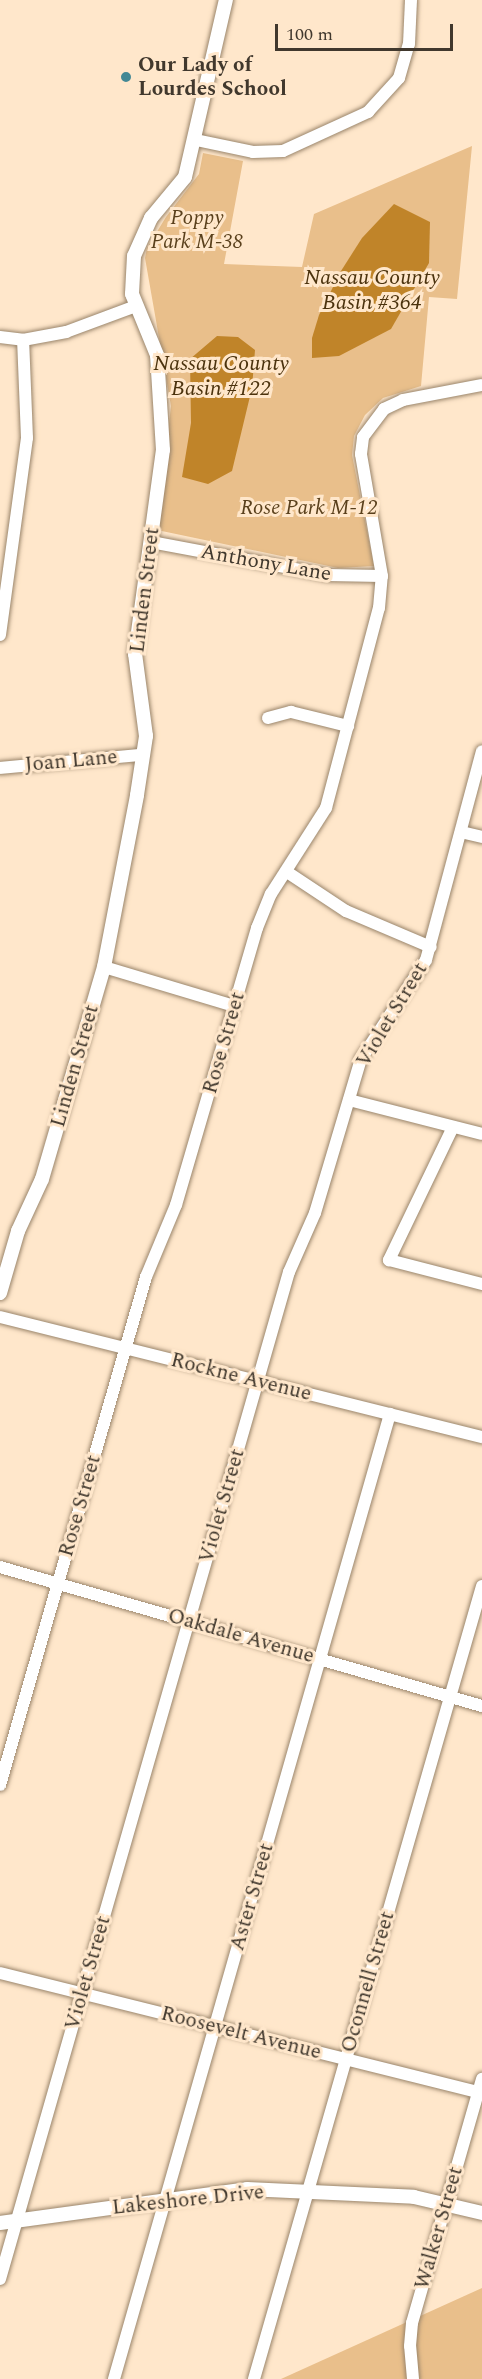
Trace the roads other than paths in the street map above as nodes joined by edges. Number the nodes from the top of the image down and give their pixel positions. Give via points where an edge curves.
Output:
1 (226, 0) edge
2 (411, 0) edge
3 (196, 140) junction
4 (136, 306) junction
5 (0, 338) edge
6 (23, 340) junction
7 (482, 385) edge
8 (151, 543) junction
9 (382, 576) junction
10 (0, 635) edge
11 (268, 718) dead end
12 (348, 726) junction
13 (482, 751) edge
14 (141, 755) junction
15 (0, 768) edge
16 (461, 832) junction
17 (482, 837) edge
18 (287, 872) junction
19 (431, 947) junction
20 (104, 967) junction
21 (234, 1006) junction
22 (349, 1100) junction
23 (453, 1127) junction
24 (482, 1134) edge
25 (482, 1284) edge
26 (0, 1293) edge
27 (0, 1317) edge
28 (125, 1348) junction
29 (258, 1382) junction
30 (390, 1414) junction
31 (482, 1437) edge
32 (0, 1567) edge
33 (58, 1584) junction
34 (482, 1586) edge
35 (189, 1621) junction
36 (320, 1659) junction
37 (450, 1697) junction
38 (482, 1706) edge
39 (0, 1785) edge
40 (0, 1972) edge
41 (82, 1993) junction
42 (215, 2026) junction
43 (346, 2059) junction
44 (482, 2079) edge
45 (480, 2093) edge
46 (308, 2192) junction
47 (165, 2201) junction
48 (446, 2204) junction
49 (482, 2213) edge
50 (17, 2221) junction
51 (0, 2223) edge
52 (0, 2279) edge
53 (114, 2379) edge
54 (254, 2379) edge
55 (413, 2379) edge

1 - 3 street, Linden Street
2 - 3 street via 409,44 399,78 368,112 306,143 272,153
3 - 4 street, Linden Street via 185,177 152,218 134,256 132,294
4 - 6 street via 66,332
4 - 8 street, Linden Street via 157,355 160,377 163,450
5 - 6 street
6 - 10 street via 27,438
7 - 9 street, Rose Street via 403,400 384,409 370,422 361,454
8 - 9 street, Anthony Lane via 328,575
8 - 14 street, Linden Street via 135,654 145,714
9 - 12 street, Rose Street via 379,608
11 - 12 street via 291,712
12 - 18 street, Rose Street via 326,808
13 - 16 street, Violet Street
14 - 15 street, Joan Lane
14 - 20 street, Linden Street
16 - 17 street
16 - 19 street, Violet Street
18 - 19 street via 346,911
18 - 21 street, Rose Street via 271,894 257,928
19 - 22 street, Violet Street via 362,1059
20 - 21 street
20 - 26 street, Linden Street via 42,1179 18,1231
21 - 28 street, Rose Street via 176,1205 146,1277
22 - 23 street
22 - 29 street, Violet Street via 315,1213 290,1272
23 - 24 street
23 - 25 street via 389,1260
27 - 28 street, Rockne Avenue
28 - 29 street, Rockne Avenue
28 - 33 street, Rose Street
29 - 30 street, Rockne Avenue
29 - 35 street, Violet Street
30 - 31 street, Rockne Avenue
30 - 36 street, Aster Street
32 - 33 street, Oakdale Avenue
33 - 35 street, Oakdale Avenue
33 - 39 street, Rose Street
34 - 37 street, Oconnell Street
35 - 36 street, Oakdale Avenue
35 - 41 street, Violet Street
36 - 37 street, Oakdale Avenue
36 - 42 street, Aster Street
37 - 38 street, Oakdale Avenue
37 - 43 street, Oconnell Street
40 - 41 street, Roosevelt Avenue
41 - 42 street, Roosevelt Avenue
41 - 50 street, Violet Street
42 - 43 street, Roosevelt Avenue
42 - 47 street, Aster Street
43 - 45 street, Roosevelt Avenue
43 - 46 street, Oconnell Street
44 - 45 street, Walker Street
45 - 48 street, Walker Street
46 - 47 street, Lakeshore Drive via 247,2189
46 - 48 street, Lakeshore Drive via 414,2197
46 - 54 street, Oconnell Street
47 - 50 street, Lakeshore Drive
47 - 53 street, Aster Street
48 - 49 street, Lakeshore Drive
48 - 55 street, Walker Street via 412,2323
50 - 51 street, Lakeshore Drive
50 - 52 street, Violet Street

